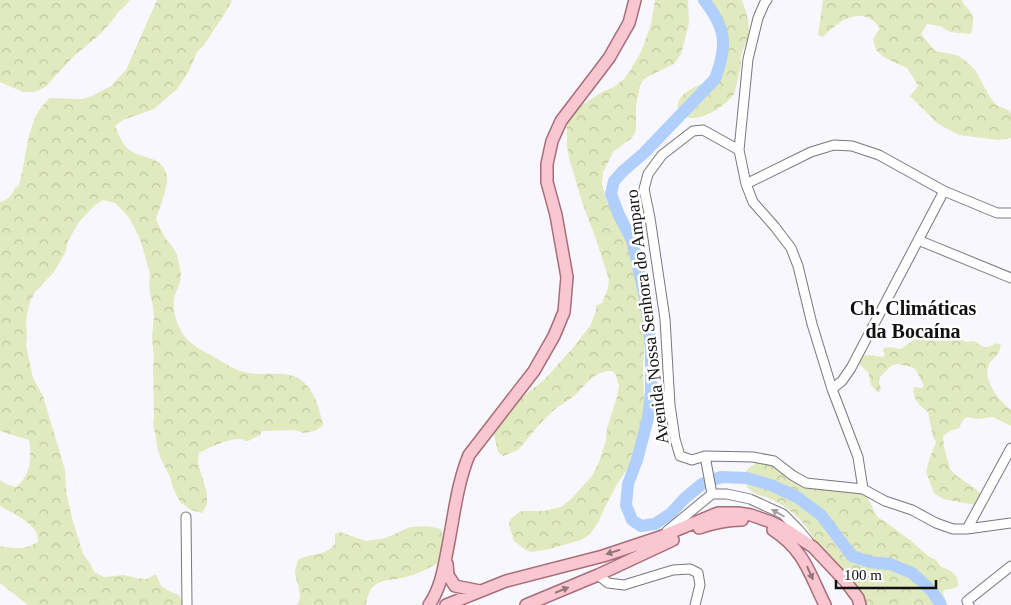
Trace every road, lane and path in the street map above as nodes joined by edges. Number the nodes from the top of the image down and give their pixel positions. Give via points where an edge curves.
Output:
1 (635, 0) edge
2 (768, 0) edge
3 (739, 150) junction
4 (746, 184) junction
5 (944, 191) junction
6 (1011, 214) edge
7 (918, 240) junction
8 (1011, 278) edge
9 (832, 389) junction
10 (1011, 448) edge
11 (706, 460) junction
12 (863, 489) junction
13 (712, 490) junction
14 (186, 517) dead end
15 (1011, 523) edge
16 (967, 528) junction
17 (660, 537) junction
18 (813, 547) junction
19 (447, 555) junction
20 (1011, 566) edge
21 (598, 575) junction
22 (846, 582) junction
23 (480, 591) junction
24 (824, 603) edge
25 (968, 603) edge
26 (187, 605) edge
27 (429, 605) edge
28 (446, 605) edge
29 (526, 605) edge
30 (695, 605) edge
31 (854, 605) edge
32 (860, 605) edge

1 - 19 main road via 628,23 608,58 561,121 552,141 547,182 567,277 564,312 534,371 469,455 462,470
2 - 3 street via 758,18 748,59
3 - 4 street
3 - 11 street, Avenida Nossa Senhora do Amparo via 703,130 693,131 662,155 648,174 644,189 665,319 675,439 680,456
4 - 5 street via 810,152 834,145 852,146 879,155
4 - 9 street via 754,202 792,248
5 - 6 street via 997,213
5 - 7 street
7 - 8 street
7 - 9 street via 851,368 842,382
9 - 12 street via 858,457
10 - 16 street
11 - 12 street via 754,457 774,461 806,483
11 - 13 street
12 - 16 street via 936,523 953,529
13 - 17 street via 694,510
18 -> 13 street via 782,514 750,499
14 - 26 street
15 - 16 street
17 - 18 main road via 718,513 738,512 771,522
17 -> 23 main road
18 - 22 main road
19 - 23 main road via 448,575 455,586
19 - 27 main road via 440,585
20 - 25 street
21 -> 24 main road via 708,525 741,520 766,526 794,547 806,563
29 -> 21 main road
21 - 30 street via 608,583 624,586 673,570 690,569 698,573 700,585
22 - 31 main road
22 - 32 main road
23 - 28 main road

